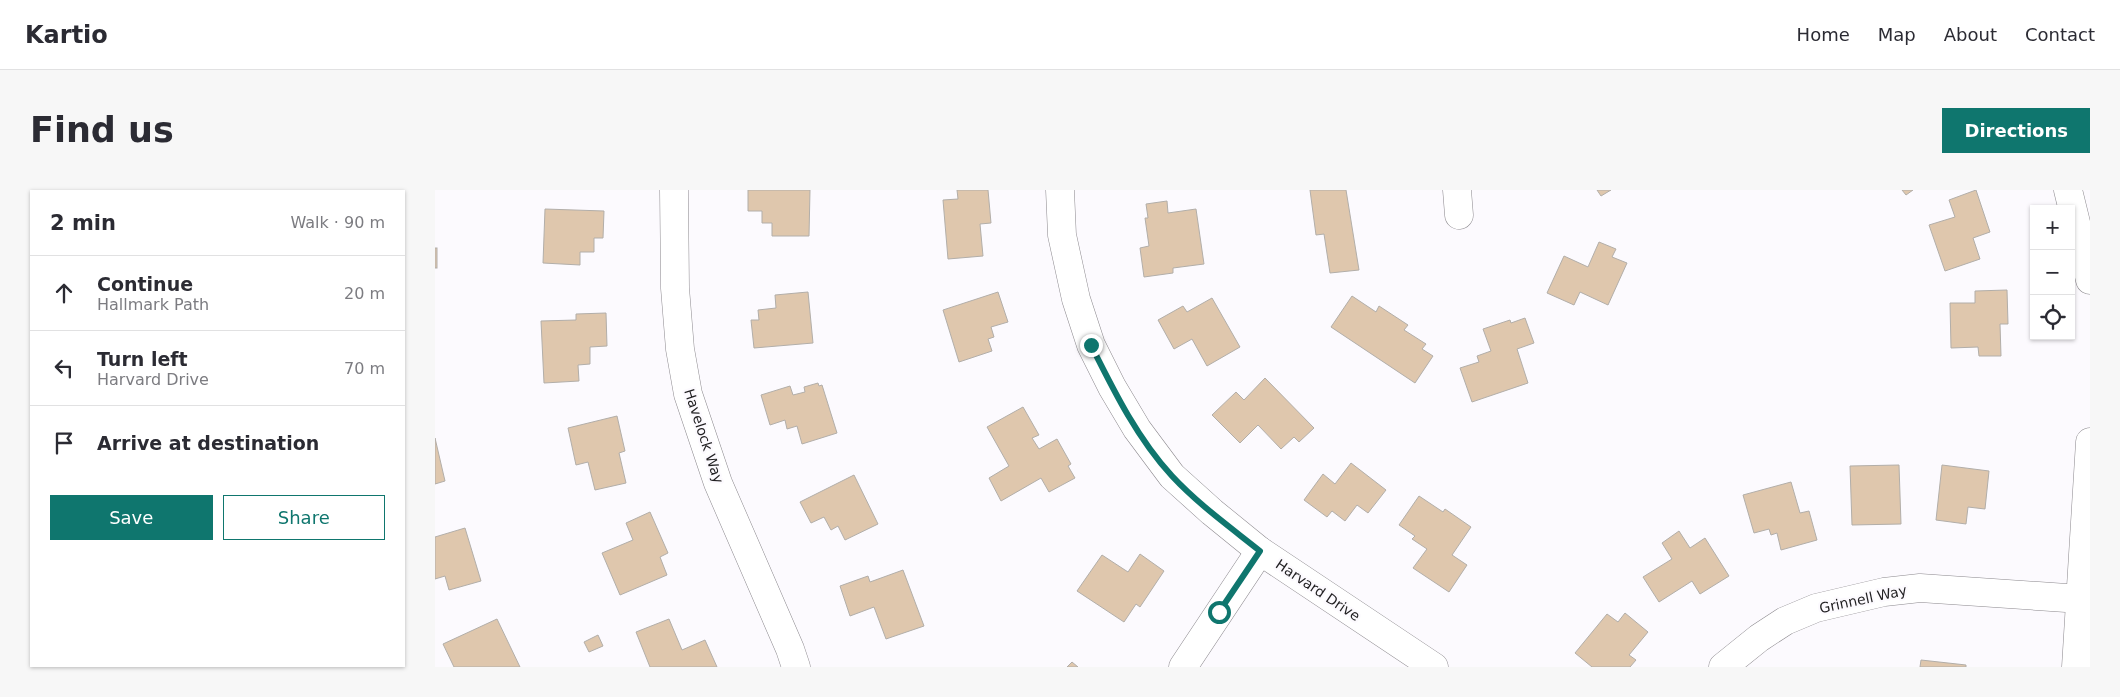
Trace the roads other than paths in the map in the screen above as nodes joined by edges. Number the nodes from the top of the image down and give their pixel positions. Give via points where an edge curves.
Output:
1 (674, 190) edge
2 (1060, 190) edge
3 (2068, 190) edge
4 (2090, 280) edge
5 (2090, 442) edge
6 (1260, 551) junction
7 (2081, 599) junction
8 (796, 667) edge
9 (1183, 667) edge
10 (1434, 667) edge
11 (1723, 667) edge
12 (2076, 667) edge

1 - 8 street, Havelock Way via 679,349 688,394 718,483
2 - 6 street, Harvard Drive via 1062,235 1076,299 1091,345 1111,387 1172,476
3 - 4 street
5 - 7 street
6 - 9 street
6 - 10 street, Harvard Drive
7 - 11 street, Grinnell Way via 1920,588 1884,592 1816,608 1785,622
7 - 12 street

